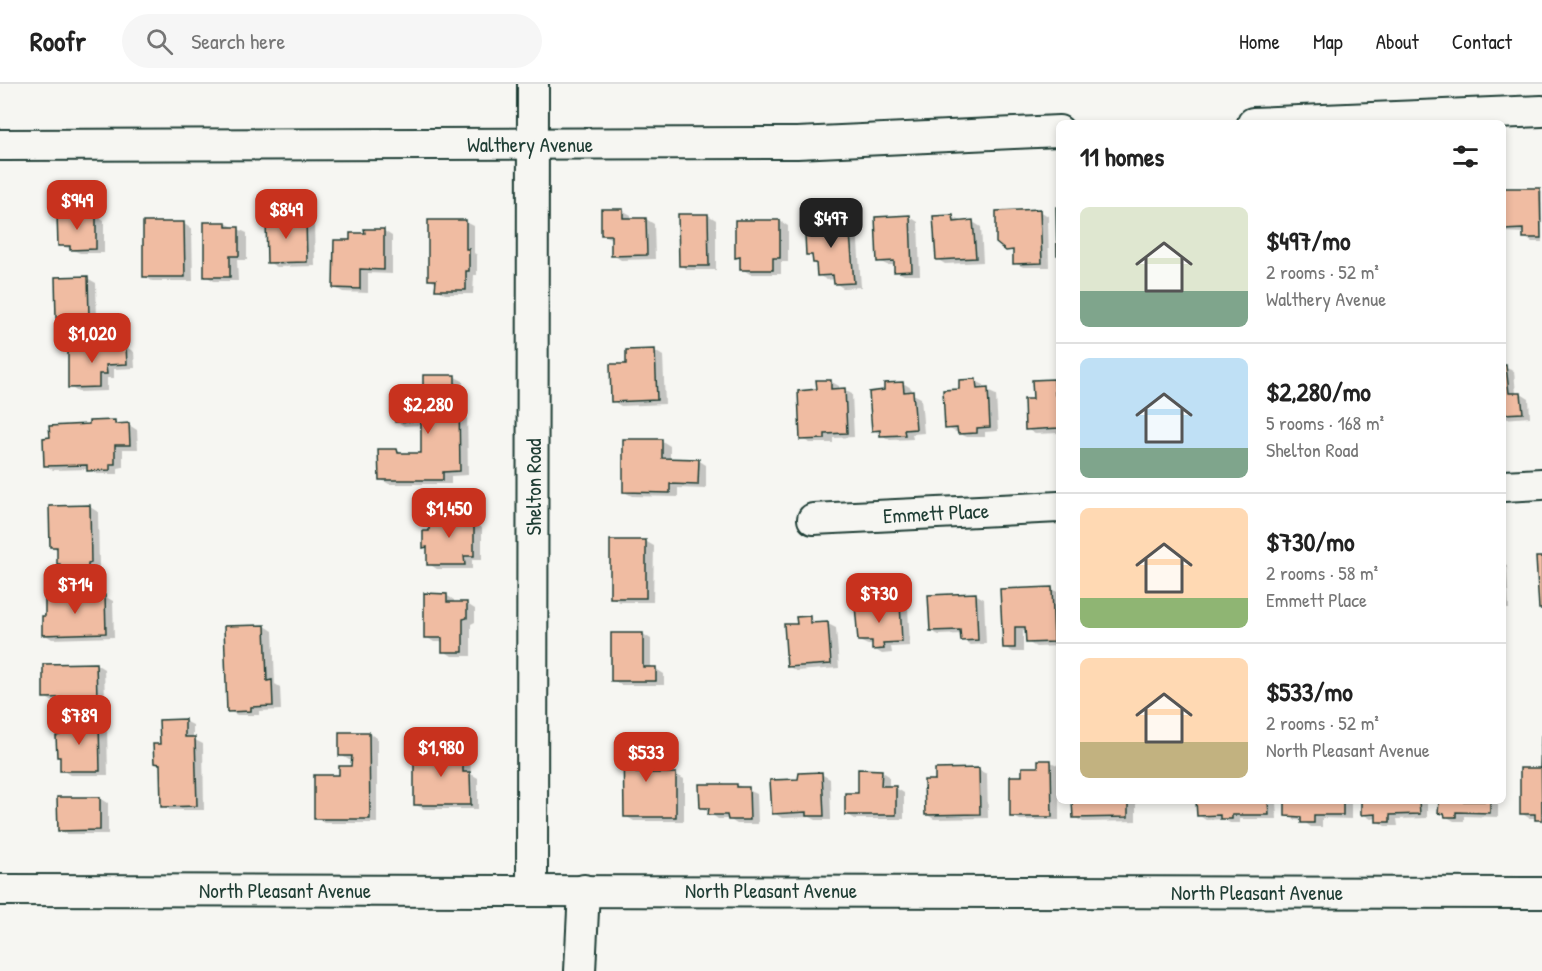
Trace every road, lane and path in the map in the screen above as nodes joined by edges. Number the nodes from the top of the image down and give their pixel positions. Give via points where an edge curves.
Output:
1 (533, 84) edge
2 (1542, 111) edge
3 (1325, 120) edge
4 (1056, 131) edge
5 (533, 144) junction
6 (0, 145) edge
7 (1542, 484) edge
8 (1506, 486) edge
9 (1056, 507) edge
10 (813, 519) dead end
11 (0, 890) edge
12 (532, 890) junction
13 (584, 890) junction
14 (1542, 893) edge
15 (580, 971) edge

1 - 5 street, Shelton Road
2 - 3 street
4 - 5 street, Walthery Avenue via 796,143
5 - 6 street, Walthery Avenue
5 - 12 street, Shelton Road
7 - 8 street
9 - 10 street, Emmett Place
11 - 12 street, North Pleasant Avenue
12 - 13 street, North Pleasant Avenue
13 - 14 street, North Pleasant Avenue
13 - 15 street

